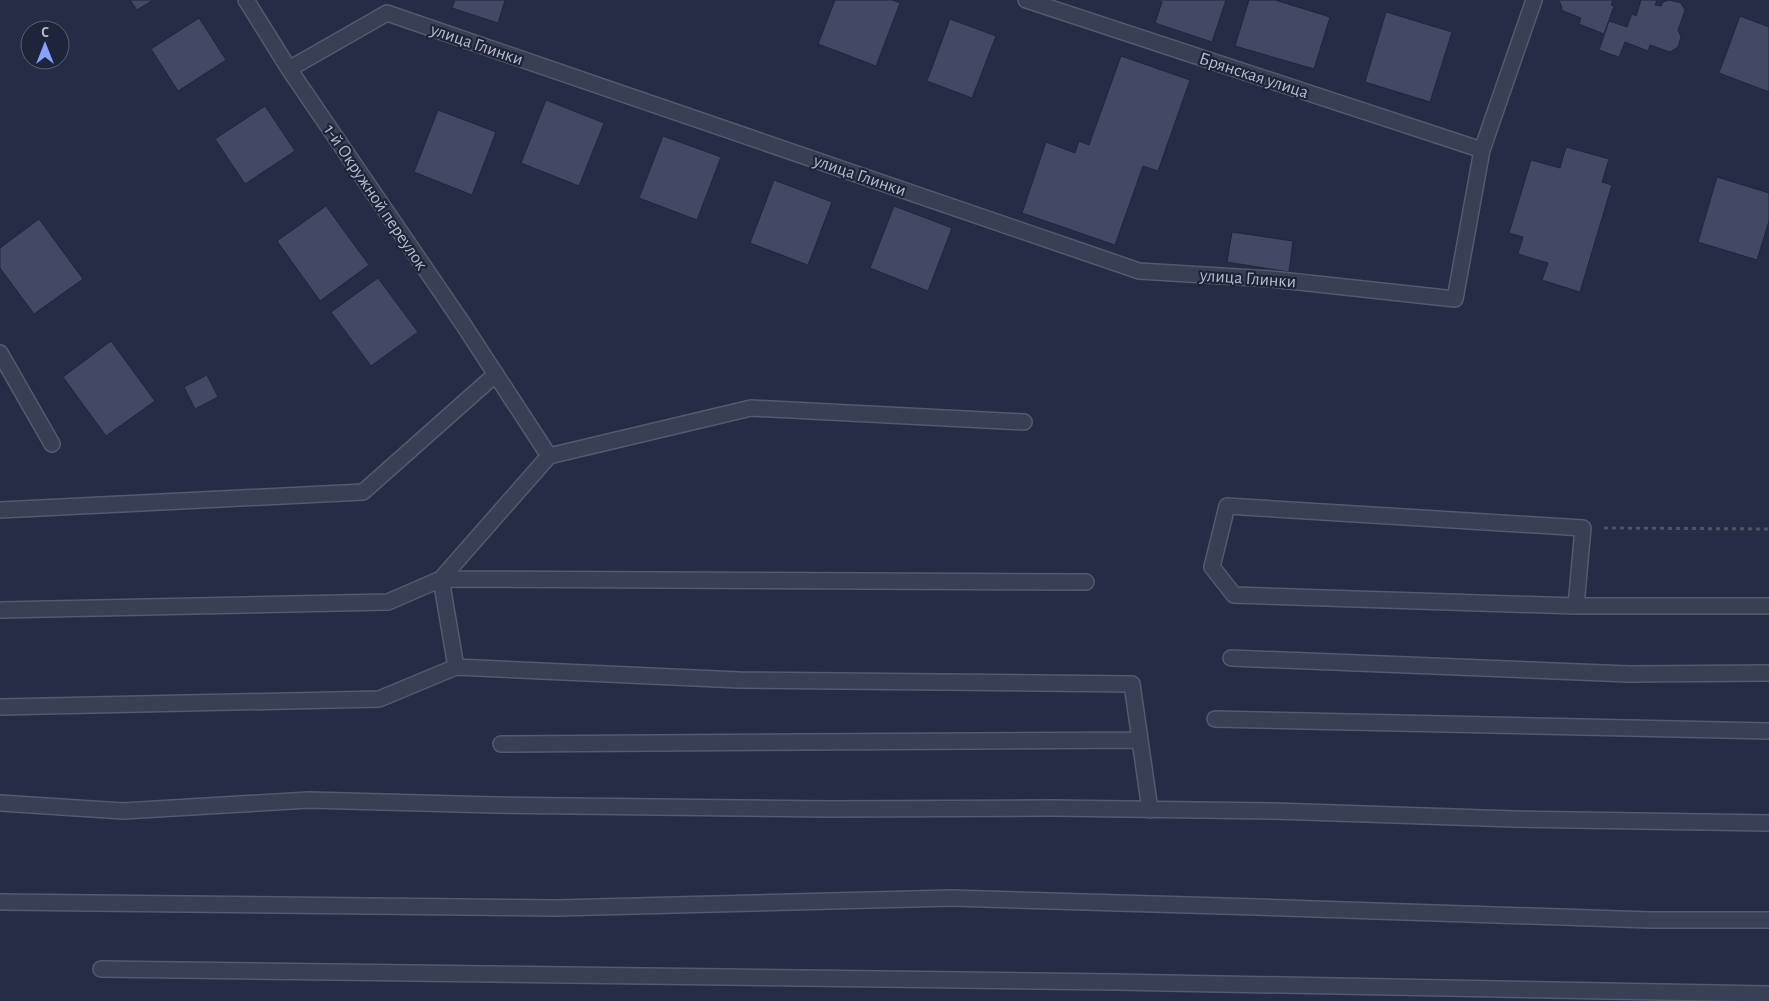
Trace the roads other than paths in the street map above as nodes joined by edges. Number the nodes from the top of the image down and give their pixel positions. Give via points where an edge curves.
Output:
1 (246, 0) edge
2 (1026, 0) edge
3 (1534, 0) edge
4 (289, 69) junction
5 (1482, 150) junction
6 (0, 353) edge
7 (496, 374) junction
8 (1024, 422) dead end
9 (52, 444) dead end
10 (549, 456) junction
11 (0, 510) edge
12 (441, 579) junction
13 (1086, 582) dead end
14 (1576, 606) junction
15 (1769, 606) edge
16 (0, 610) edge
17 (1231, 658) dead end
18 (456, 667) junction
19 (1769, 673) edge
20 (0, 707) edge
21 (1214, 719) dead end
22 (1769, 731) edge
23 (1140, 740) junction
24 (500, 744) dead end
25 (0, 803) edge
26 (1150, 810) junction
27 (1769, 824) edge
28 (0, 902) edge
29 (1769, 920) edge
30 (101, 969) dead end
31 (1769, 994) edge

1 - 4 street, 1-й Окружной переулок
2 - 5 street, Брянская улица
3 - 5 street
4 - 5 street, улица Глинки via 387,13 1139,271 1271,279 1455,299
4 - 7 street, 1-й Окружной переулок
6 - 9 street
7 - 10 street, 1-й Окружной переулок
7 - 11 street via 363,492
8 - 10 street via 751,408
10 - 12 street
12 - 13 street
12 - 16 street via 388,602
12 - 18 street
14 - 14 street via 1234,595 1212,567 1227,506 1583,528
14 - 15 street
17 - 19 street via 1629,674
18 - 20 street via 379,700
18 - 23 street via 739,680 1132,684
21 - 22 street
23 - 24 street
23 - 26 street
25 - 26 street via 123,811 309,800 494,806
26 - 27 street
28 - 29 street via 557,908 951,898 1650,920
30 - 31 street

